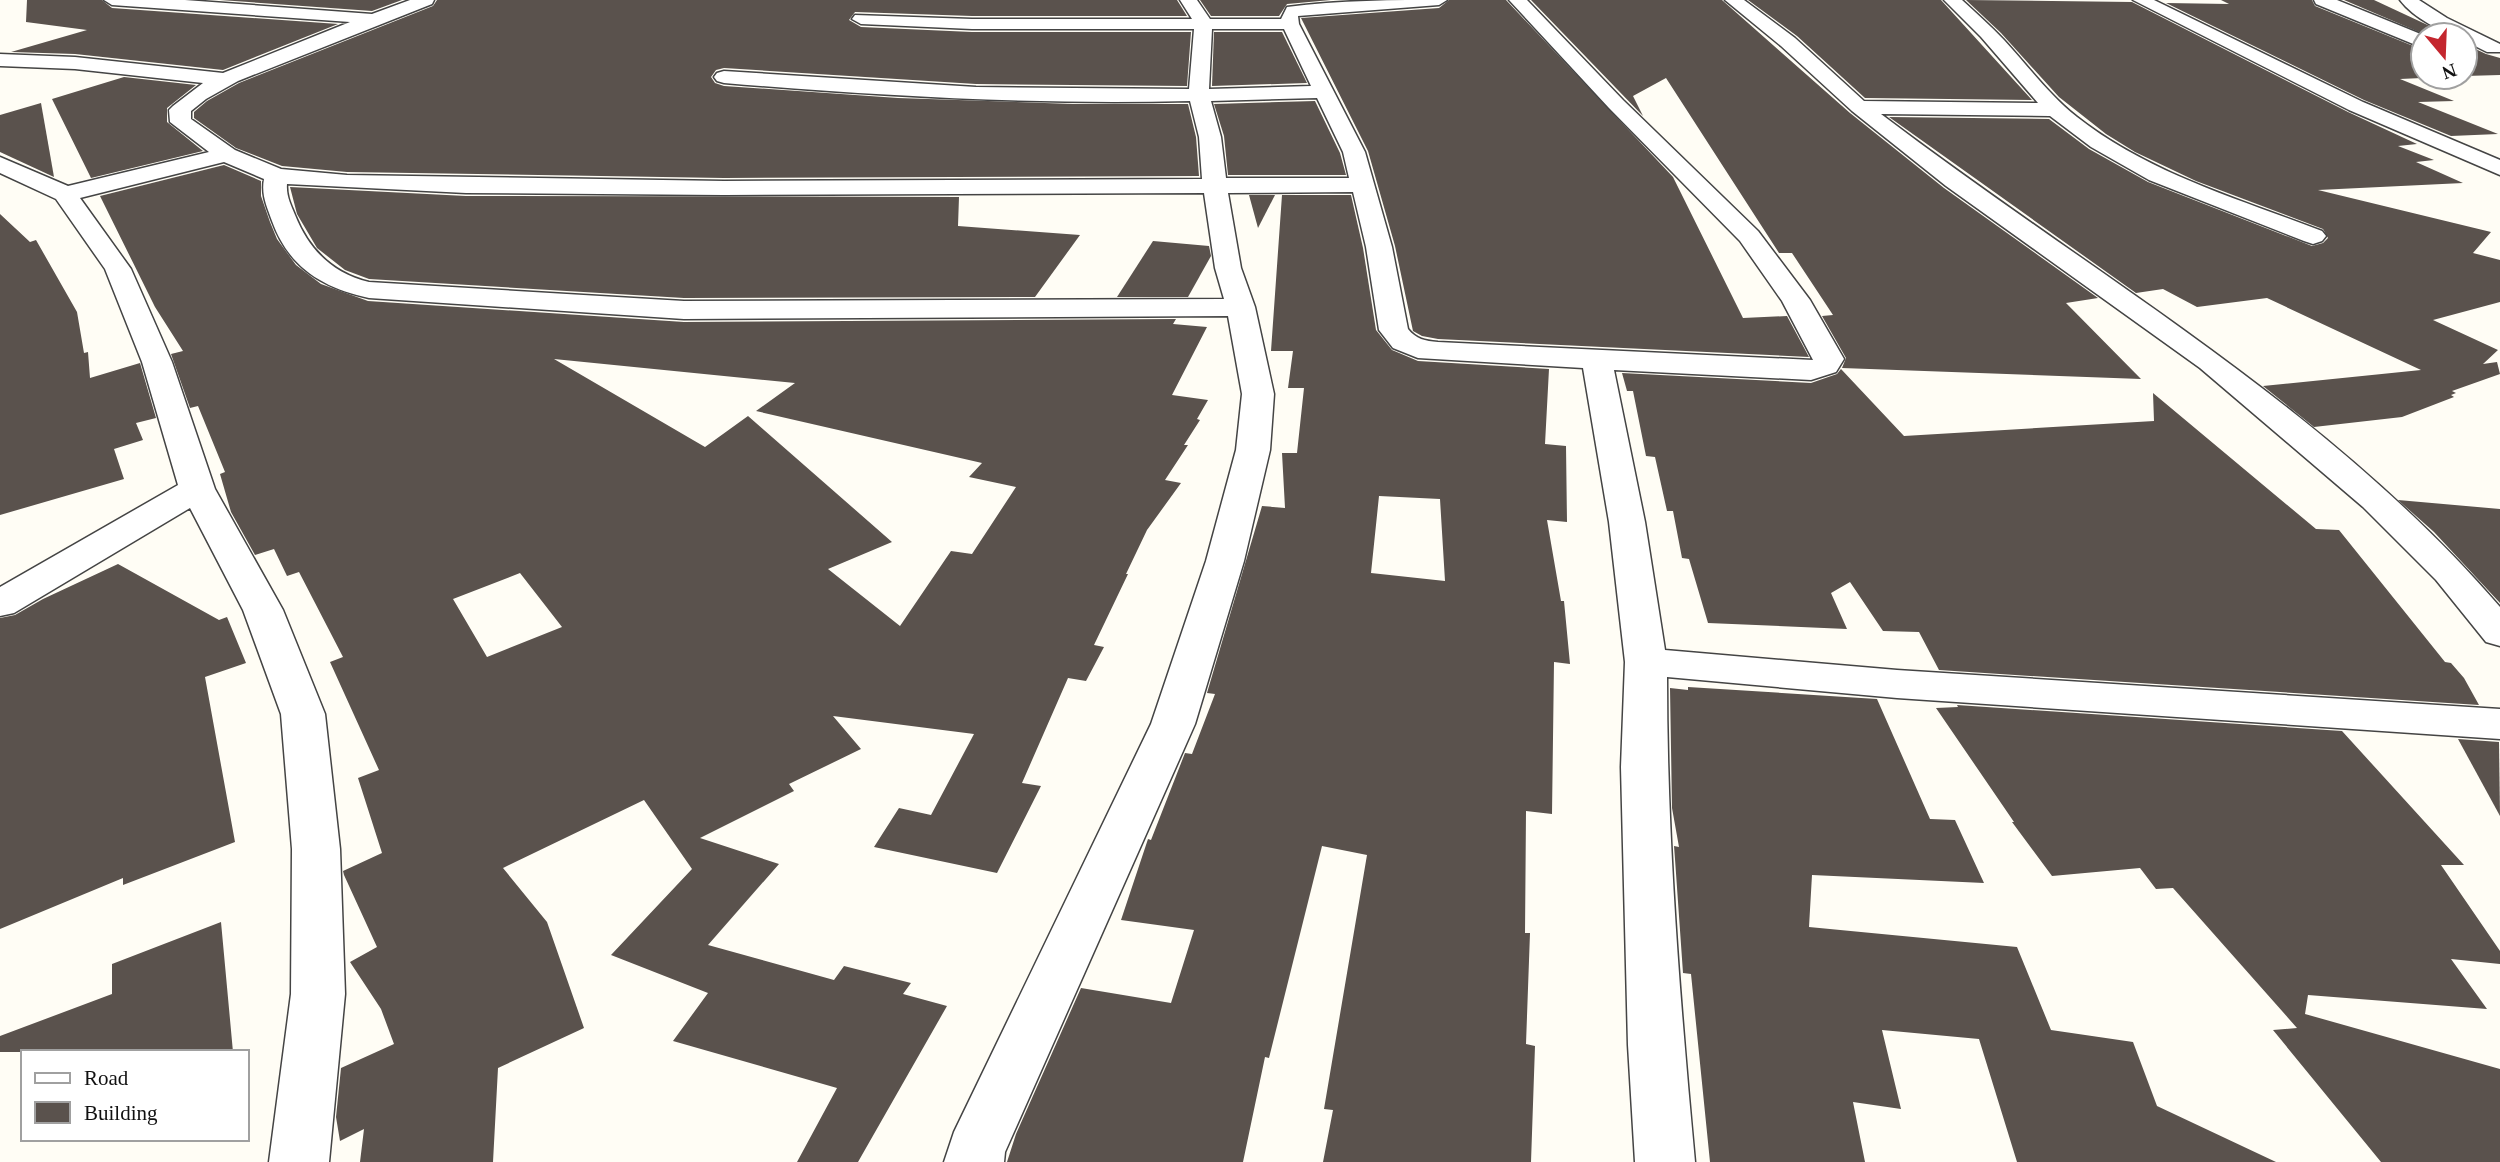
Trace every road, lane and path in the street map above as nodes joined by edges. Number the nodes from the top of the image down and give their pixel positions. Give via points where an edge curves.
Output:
1 (112, 0) edge
2 (426, 0) edge
3 (1440, 0) edge
4 (1517, 0) edge
5 (1733, 0) edge
6 (1952, 0) edge
7 (2141, 0) edge
8 (2322, 0) edge
9 (2408, 0) edge
10 (1195, 12) edge
11 (376, 19) junction
12 (861, 19) dead end
13 (1290, 24) junction
14 (2409, 36) edge
15 (2494, 48) dead end
16 (0, 60) edge
17 (724, 77) dead end
18 (226, 79) junction
19 (1326, 92) junction
20 (1199, 95) junction
21 (1858, 107) junction
22 (2057, 110) junction
23 (227, 155) junction
24 (0, 164) edge
25 (2500, 168) edge
26 (277, 176) junction
27 (1216, 185) junction
28 (1360, 185) junction
29 (65, 194) junction
30 (2313, 236) dead end
31 (1241, 307) junction
32 (1597, 361) junction
33 (197, 489) junction
34 (0, 604) edge
35 (2500, 633) edge
36 (1646, 662) junction
37 (2500, 724) edge
38 (299, 1162) edge
39 (974, 1162) edge
40 (1665, 1162) edge

1 - 11 street
2 - 11 street
3 - 13 street via 1293,11
4 - 32 street via 1749,236 1796,300 1829,359 1825,366 1811,371
5 - 21 street via 1788,42
6 - 22 street
7 - 25 street via 2356,106
8 - 14 street
9 - 15 street
10 - 12 street via 972,24
10 - 13 street
10 - 20 street
11 - 18 street
13 - 19 street
16 - 18 street
17 - 20 street via 845,88
18 - 23 street via 190,99 180,110 181,122
19 - 20 street
19 - 28 street via 1354,152
20 - 27 street
21 - 22 street
21 - 35 street via 1954,181 2211,362 2376,499 2449,572
22 - 30 street via 2141,167
23 - 26 street
23 - 29 street
24 - 29 street
26 - 27 street via 361,183 588,188
26 - 31 street via 273,192 295,246 333,279 369,290 684,310
27 - 28 street
27 - 31 street via 1228,268
28 - 32 street via 1379,247 1394,330 1403,342 1438,351
29 - 33 street via 118,269 157,362
31 - 39 street via 1258,394 1253,450 1225,561 1173,724 1055,975
32 - 36 street via 1627,522
33 - 34 street
33 - 38 street via 263,610 303,714 316,849 318,994
36 - 37 street via 1911,685
36 - 40 street via 1644,767

